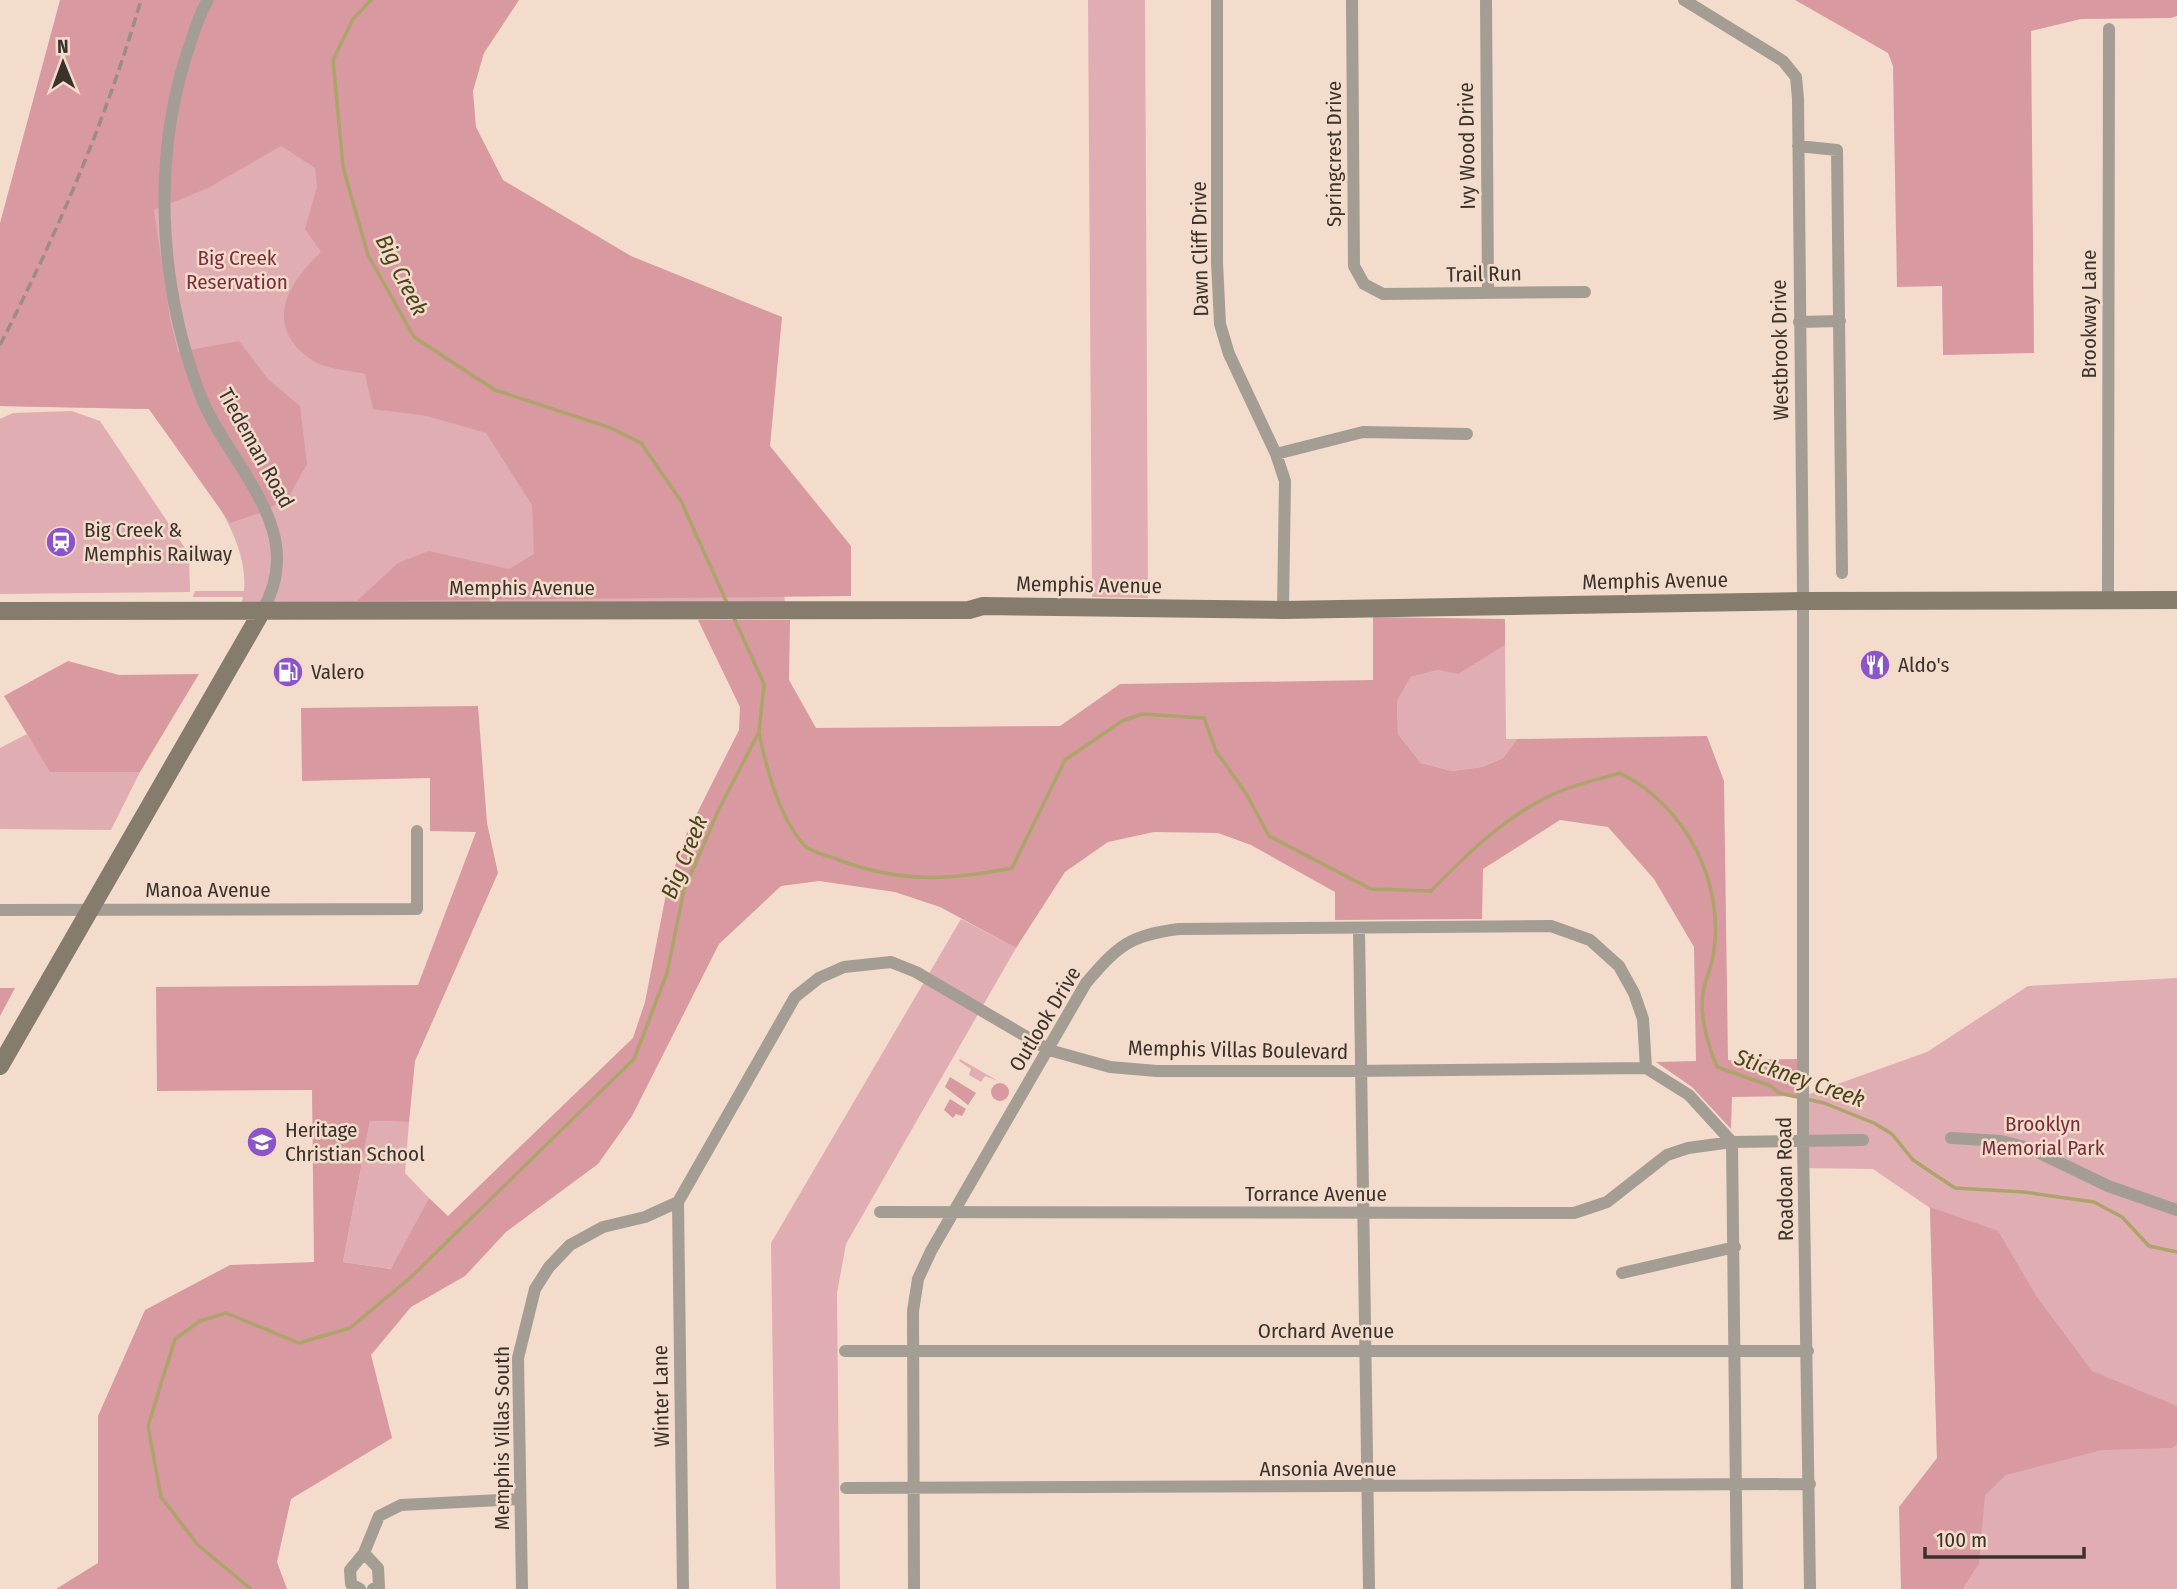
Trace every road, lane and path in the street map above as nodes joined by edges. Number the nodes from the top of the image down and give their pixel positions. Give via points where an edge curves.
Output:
1 (208, 0) edge
2 (1217, 0) edge
3 (1352, 0) edge
4 (1486, 0) edge
5 (1684, 0) edge
6 (2109, 29) dead end
7 (1798, 146) junction
8 (1488, 292) junction
9 (1585, 292) dead end
10 (1383, 294) joint
11 (1840, 321) junction
12 (1799, 322) junction
13 (1467, 435) dead end
14 (1276, 454) junction
15 (1842, 573) dead end
16 (2108, 600) junction
17 (2177, 600) edge
18 (1803, 601) junction
19 (1283, 610) junction
20 (0, 611) edge
21 (262, 611) junction
22 (416, 831) dead end
23 (0, 910) edge
24 (89, 910) junction
25 (1359, 929) junction
26 (1049, 1050) junction
27 (0, 1066) edge
28 (1646, 1068) junction
29 (1361, 1071) junction
30 (1951, 1138) dead end
31 (1863, 1140) dead end
32 (1803, 1141) junction
33 (1732, 1142) junction
34 (678, 1202) junction
35 (2177, 1210) edge
36 (880, 1212) dead end
37 (1364, 1213) junction
38 (953, 1214) junction
39 (1735, 1247) junction
40 (1622, 1273) dead end
41 (911, 1349) junction
42 (1366, 1350) junction
43 (845, 1351) dead end
44 (1808, 1351) junction
45 (1735, 1352) junction
46 (1810, 1485) junction
47 (1736, 1486) junction
48 (846, 1488) dead end
49 (914, 1488) junction
50 (1369, 1488) junction
51 (520, 1499) junction
52 (365, 1553) junction
53 (360, 1589) edge
54 (373, 1589) edge
55 (522, 1589) edge
56 (683, 1589) edge
57 (914, 1589) edge
58 (1369, 1589) edge
59 (1738, 1589) edge
60 (1810, 1589) edge

1 - 21 street, Tiedeman Road via 183,65 170,126 164,187 168,252 178,315 198,390 210,419 260,496 273,525 275,579
2 - 14 street, Dawn Cliff Drive via 1220,324 1229,355
3 - 10 street, Springcrest Drive via 1353,266 1364,284
4 - 8 street, Ivy Wood Drive
5 - 7 street, Westbrook Drive via 1783,61 1796,77
6 - 16 street, Brookway Lane
7 - 11 street via 1837,150
7 - 12 street, Westbrook Drive
8 - 9 street, Trail Run
8 - 10 street, Trail Run
11 - 12 street
11 - 15 street
12 - 18 street, Westbrook Drive
13 - 14 street via 1363,432
14 - 19 street, Dawn Cliff Drive via 1285,481
16 - 17 main road, Memphis Avenue
16 - 18 main road, Memphis Avenue
18 - 19 main road, Memphis Avenue
18 - 32 street, Roadoan Road
19 - 21 main road, Memphis Avenue via 983,606 969,610
20 - 21 main road, Memphis Avenue
21 - 24 main road, Tiedeman Road
22 - 24 street, Manoa Avenue via 417,909
23 - 24 street, Manoa Avenue
24 - 27 main road, Tiedeman Road
25 - 26 street, Outlook Drive via 1144,933 1112,952 1086,984
25 - 28 street, Outlook Drive via 1550,926 1590,940 1619,966 1634,992 1643,1019
25 - 29 street
26 - 29 street, Memphis Villas Boulevard via 1133,1069
26 - 34 street, Memphis Villas Boulevard via 916,972 891,962 844,967 819,978 795,997
26 - 38 street, Outlook Drive
28 - 29 street, Memphis Villas Boulevard
28 - 33 street via 1689,1095
29 - 37 street
30 - 35 street via 2029,1148 2108,1186
31 - 32 street
32 - 33 street
32 - 44 street, Roadoan Road
33 - 37 street, Torrance Avenue via 1667,1155 1607,1202 1574,1213
33 - 39 street
34 - 51 street, Memphis Villas South via 645,1217 603,1227 570,1245 535,1289 518,1358
34 - 56 street, Winter Lane
36 - 38 street, Torrance Avenue
37 - 38 street, Torrance Avenue
37 - 42 street
38 - 41 street, Outlook Drive via 918,1279
39 - 40 street
39 - 45 street
41 - 42 street, Orchard Avenue
41 - 43 street, Orchard Avenue
41 - 49 street, Outlook Drive
42 - 45 street, Orchard Avenue
42 - 50 street
44 - 45 street, Orchard Avenue
44 - 46 street, Roadoan Road
45 - 47 street
46 - 47 street, Ansonia Avenue
46 - 60 street, Roadoan Road
47 - 50 street, Ansonia Avenue
47 - 59 street
48 - 49 street, Ansonia Avenue
49 - 50 street, Ansonia Avenue
49 - 57 street, Outlook Drive
50 - 58 street
51 - 52 street via 401,1505 379,1516
51 - 55 street, Memphis Villas South
52 - 53 street via 350,1570 351,1584
52 - 54 street via 378,1568 379,1587

